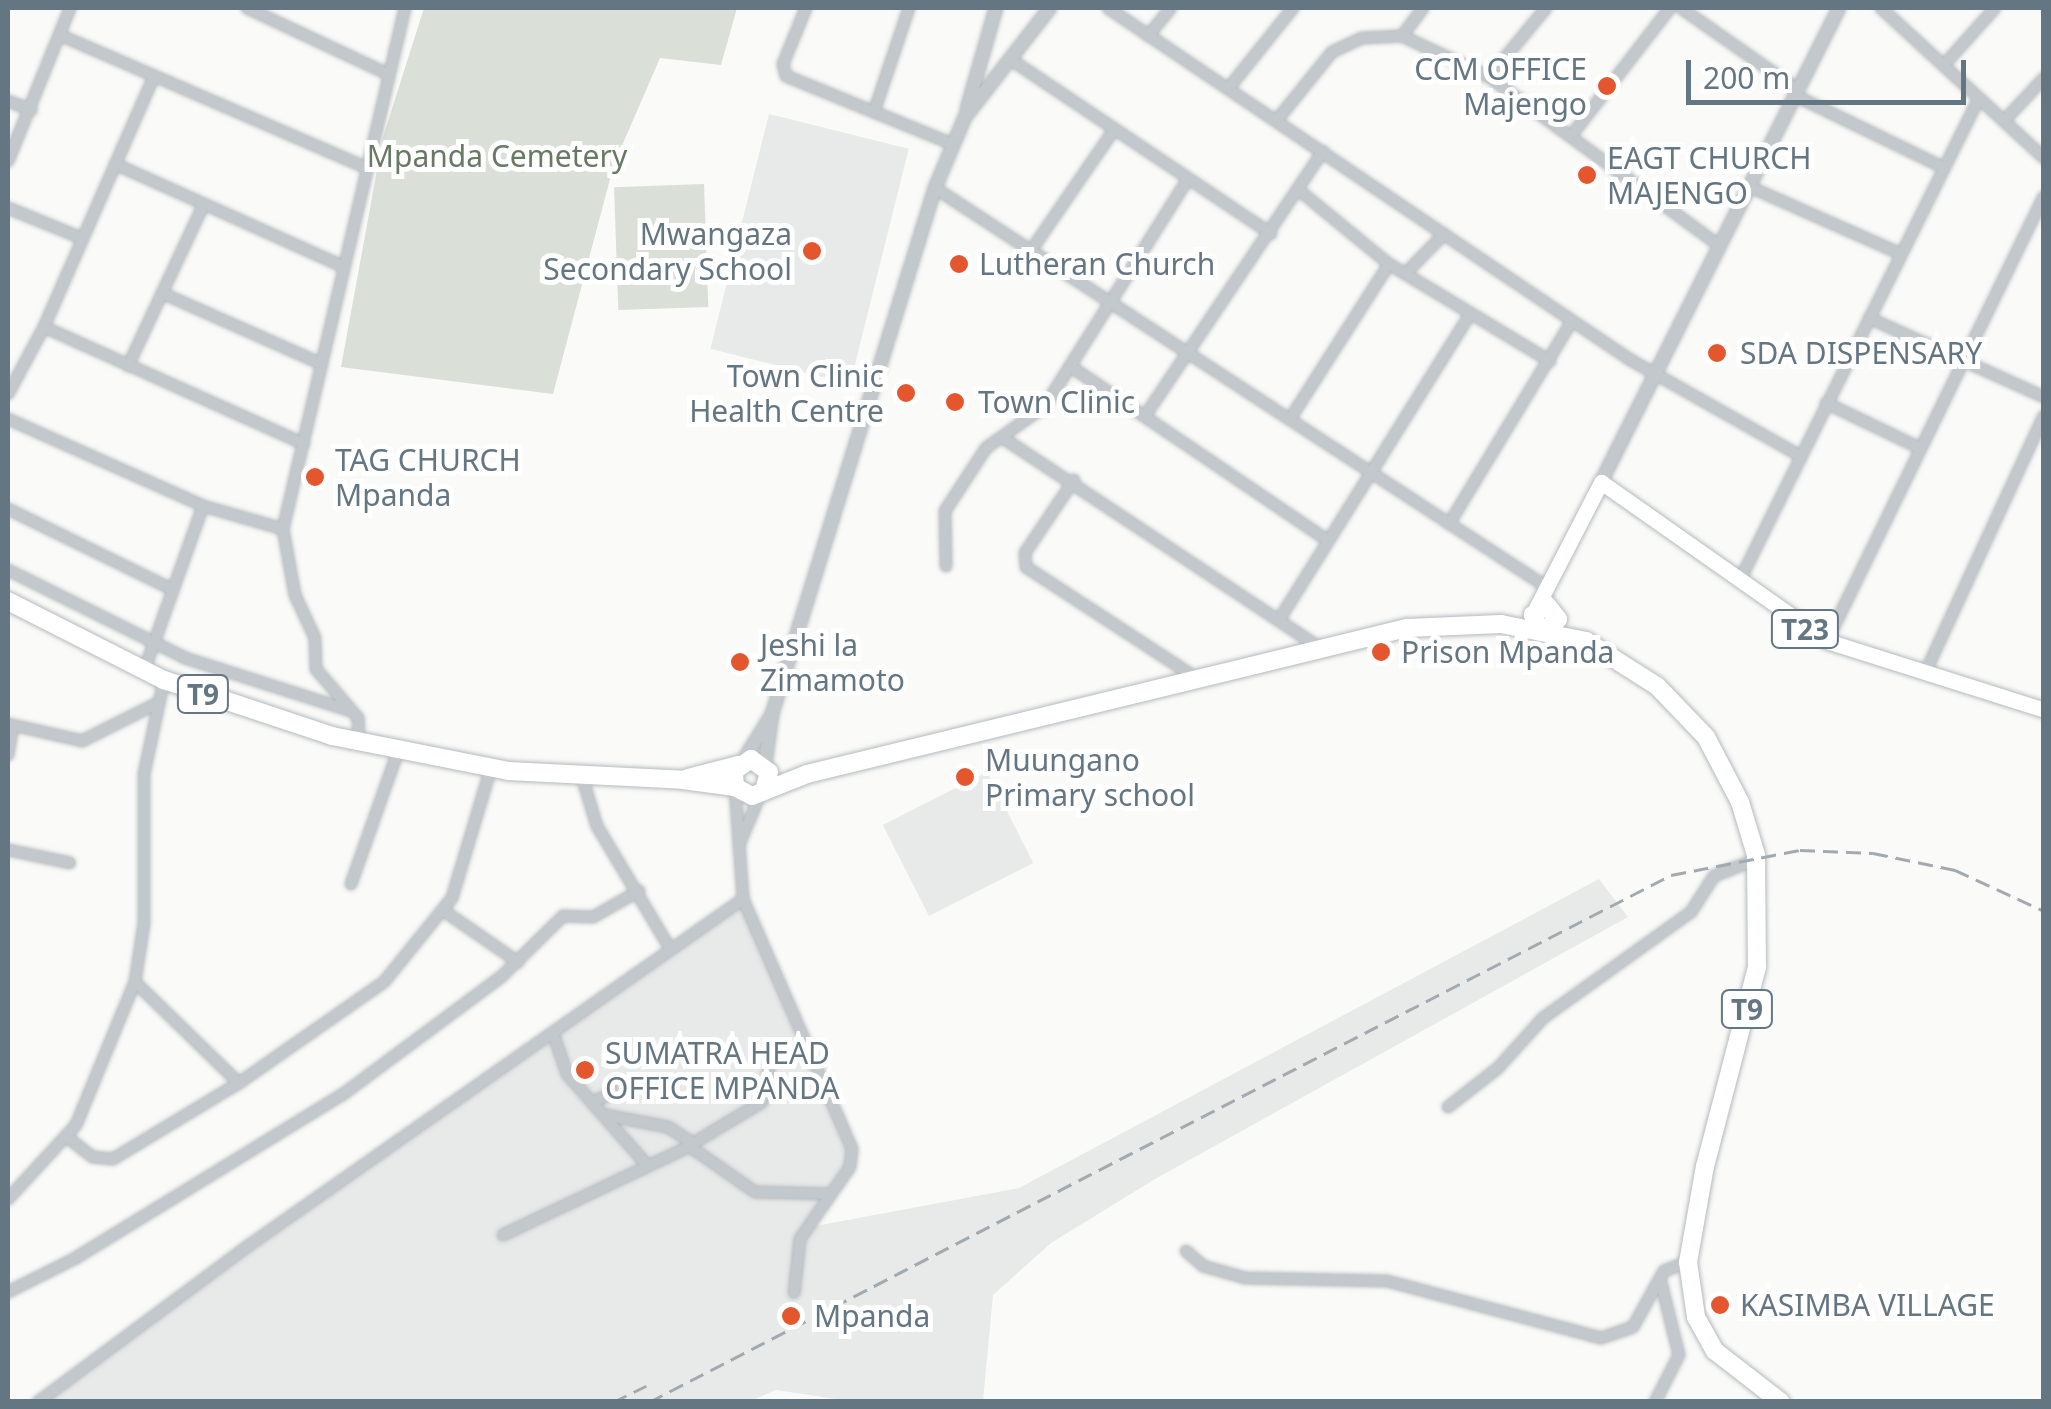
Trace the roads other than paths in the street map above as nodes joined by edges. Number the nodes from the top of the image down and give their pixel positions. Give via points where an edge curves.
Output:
1 (70, 8) edge
2 (246, 8) edge
3 (405, 8) edge
4 (806, 8) edge
5 (908, 8) edge
6 (996, 8) edge
7 (1050, 8) edge
8 (1108, 8) edge
9 (1171, 8) edge
10 (1293, 8) edge
11 (1423, 8) edge
12 (1546, 8) edge
13 (1670, 8) edge
14 (1682, 8) edge
15 (1839, 8) edge
16 (1995, 8) edge
17 (1890, 10) edge
18 (62, 36) junction
19 (1148, 36) junction
20 (1402, 36) junction
21 (1010, 59) junction
22 (1944, 66) junction
23 (388, 74) junction
24 (154, 76) junction
25 (1489, 78) junction
26 (2044, 78) edge
27 (1228, 88) junction
28 (1797, 93) junction
29 (1979, 98) junction
30 (8, 101) edge
31 (31, 110) junction
32 (874, 112) junction
33 (965, 116) junction
34 (1277, 120) junction
35 (2004, 121) junction
36 (1114, 130) junction
37 (1571, 136) junction
38 (954, 144) junction
39 (1323, 151) junction
40 (2044, 158) edge
41 (8, 161) edge
42 (115, 164) junction
43 (366, 168) junction
44 (1944, 168) junction
45 (1188, 179) junction
46 (1750, 187) junction
47 (935, 188) junction
48 (1300, 191) junction
49 (2044, 197) edge
50 (204, 204) junction
51 (8, 208) edge
52 (1270, 234) junction
53 (1444, 234) junction
54 (79, 237) junction
55 (1720, 246) junction
56 (1030, 252) junction
57 (1899, 253) junction
58 (1389, 264) junction
59 (344, 267) junction
60 (1405, 274) junction
61 (164, 294) junction
62 (1110, 300) junction
63 (1470, 314) junction
64 (1869, 318) junction
65 (1572, 322) junction
66 (44, 326) junction
67 (1190, 353) junction
68 (1965, 359) junction
69 (1550, 362) junction
70 (322, 364) junction
71 (128, 366) junction
72 (1070, 366) junction
73 (1656, 375) junction
74 (8, 394) edge
75 (2044, 396) edge
76 (1826, 404) junction
77 (1145, 416) junction
78 (2044, 416) edge
79 (8, 419) edge
80 (1290, 419) junction
81 (1006, 440) junction
82 (304, 444) junction
83 (1920, 448) junction
84 (1800, 455) junction
85 (1372, 473) junction
86 (1074, 480) junction
87 (1601, 482) junction
88 (203, 506) junction
89 (8, 509) edge
90 (1449, 524) junction
91 (283, 529) junction
92 (1327, 540) junction
93 (946, 566) dead end
94 (8, 570) edge
95 (1549, 580) junction
96 (1739, 582) junction
97 (171, 589) junction
98 (8, 602) edge
99 (1544, 617) junction
100 (1279, 620) junction
101 (1828, 641) junction
102 (155, 644) junction
103 (1319, 647) junction
104 (144, 671) junction
105 (1925, 673) junction
106 (1197, 678) junction
107 (164, 680) junction
108 (156, 704) junction
109 (350, 710) junction
110 (2044, 710) edge
111 (772, 714) junction
112 (10, 725) edge
113 (359, 742) junction
114 (398, 751) junction
115 (8, 755) edge
116 (741, 763) junction
117 (766, 766) junction
118 (491, 768) junction
119 (807, 774) junction
120 (582, 777) junction
121 (683, 780) junction
122 (735, 787) junction
123 (762, 793) junction
124 (738, 846) junction
125 (8, 850) edge
126 (1757, 859) junction
127 (70, 863) dead end
128 (351, 884) dead end
129 (639, 891) junction
130 (743, 899) junction
131 (444, 912) junction
132 (670, 950) junction
133 (518, 962) junction
134 (135, 982) junction
135 (553, 1033) junction
136 (769, 1068) dead end
137 (634, 1082) dead end
138 (239, 1083) junction
139 (592, 1102) junction
140 (1448, 1107) dead end
141 (603, 1114) junction
142 (67, 1137) junction
143 (691, 1144) junction
144 (647, 1164) junction
145 (830, 1194) junction
146 (8, 1199) edge
147 (504, 1235) dead end
148 (1186, 1252) dead end
149 (1688, 1262) junction
150 (1661, 1281) junction
151 (8, 1292) edge
152 (794, 1293) dead end
153 (38, 1402) edge
154 (1655, 1402) edge
155 (1781, 1402) edge

1 - 18 street
2 - 23 street
3 - 23 street
4 - 32 street via 783,73
5 - 32 street
6 - 33 street
7 - 21 street
8 - 19 street
9 - 19 street
10 - 27 street
11 - 20 street
12 - 25 street
13 - 37 street
14 - 28 street
15 - 28 street
16 - 22 street
17 - 22 street
18 - 24 street
18 - 31 street
19 - 27 street
20 - 25 street
20 - 34 street via 1362,38 1332,52
21 - 33 street
21 - 36 street
22 - 29 street
23 - 43 street
24 - 42 street
24 - 43 street
25 - 37 street
26 - 35 street
27 - 34 street
28 - 44 street
28 - 46 street
29 - 35 street
29 - 44 street
30 - 31 street
31 - 41 street
32 - 38 street
33 - 38 street
34 - 39 street
35 - 40 street
36 - 45 street
36 - 56 street
37 - 55 street
38 - 47 street
39 - 48 street
39 - 53 street
42 - 50 street
42 - 54 street
43 - 59 street
44 - 57 street
45 - 52 street
45 - 62 street
46 - 55 street
46 - 57 street
47 - 56 street
47 - 111 street
48 - 52 street
48 - 58 street
49 - 68 street
50 - 59 street
50 - 61 street
51 - 54 street
52 - 67 street
53 - 60 street
53 - 65 street
54 - 66 street
55 - 73 street
56 - 62 street
57 - 64 street
58 - 60 street
58 - 80 street
59 - 70 street
60 - 63 street
61 - 70 street
61 - 71 street
62 - 67 street
62 - 72 street
63 - 69 street
63 - 85 street
64 - 68 street
64 - 76 street
65 - 69 street
65 - 73 street
66 - 71 street
66 - 74 street
67 - 77 street
67 - 80 street
68 - 75 street
68 - 83 street
69 - 90 street
70 - 82 street
71 - 82 street
72 - 77 street
72 - 81 street via 1045,406
73 - 84 street
73 - 87 street
76 - 83 street
76 - 84 street
77 - 92 street
78 - 105 street
79 - 88 street
80 - 85 street
81 - 86 street
81 - 93 street via 986,448 945,511
82 - 91 street
83 - 101 street
84 - 96 street
85 - 90 street
85 - 92 street
86 - 100 street
86 - 106 street via 1025,553 1026,567
87 - 95 main road
87 - 96 main road, T23
88 - 91 street
88 - 97 street
89 - 97 street
90 - 95 street
91 - 109 street via 295,596 315,638 316,669
92 - 100 street
94 - 102 street
95 - 99 main road
96 - 101 main road, T23
97 - 102 street
98 - 104 highway, T9
99 - 103 highway, T9 via 1408,628
99 - 126 highway, T9 via 1657,686 1706,737 1740,802
100 - 103 street
101 - 105 main road, T23
102 - 104 street
102 - 109 street via 274,690
103 - 106 highway, T9
104 - 107 highway, T9
105 - 110 main road, T23
106 - 119 highway, T9
107 - 108 street
107 - 113 highway, T9
108 - 112 street via 82,741
108 - 134 street via 144,774 144,923
109 - 113 street via 358,718
111 - 116 street
111 - 117 street
112 - 115 street
113 - 114 highway, T9
114 - 118 highway, T9
114 - 128 street
116 - 117 highway, T9
116 - 121 highway, T9
116 - 122 highway
117 - 119 highway, T9
117 - 123 highway
118 - 120 highway, T9
118 - 131 street via 463,871
119 - 123 highway, T9
120 - 121 highway, T9
120 - 129 street via 598,826
121 - 122 highway, T9
122 - 123 highway, T9
122 - 124 street
123 - 124 street
124 - 130 street
125 - 127 street
126 - 140 street via 1710,880 1690,912 1543,1018 1498,1068
126 - 149 highway, T9 via 1756,966
129 - 132 street
129 - 133 street via 594,917 562,916
130 - 132 street
130 - 145 street via 852,1150 850,1167
131 - 133 street
131 - 138 street via 384,982
132 - 135 street
133 - 151 street via 312,1114
134 - 138 street
134 - 142 street
135 - 139 street via 567,1074
135 - 153 street
136 - 143 street via 762,1102
137 - 139 street
138 - 142 street via 114,1159 93,1158
139 - 141 street
141 - 143 street via 668,1128
141 - 144 street
142 - 146 street
143 - 144 street
143 - 145 street via 755,1192
144 - 147 street
145 - 152 street via 800,1239
148 - 150 street via 1204,1266 1245,1278 1387,1280 1601,1338 1632,1327
149 - 150 street via 1667,1268
149 - 155 highway, T9 via 1696,1317 1714,1350
150 - 154 street via 1678,1355

